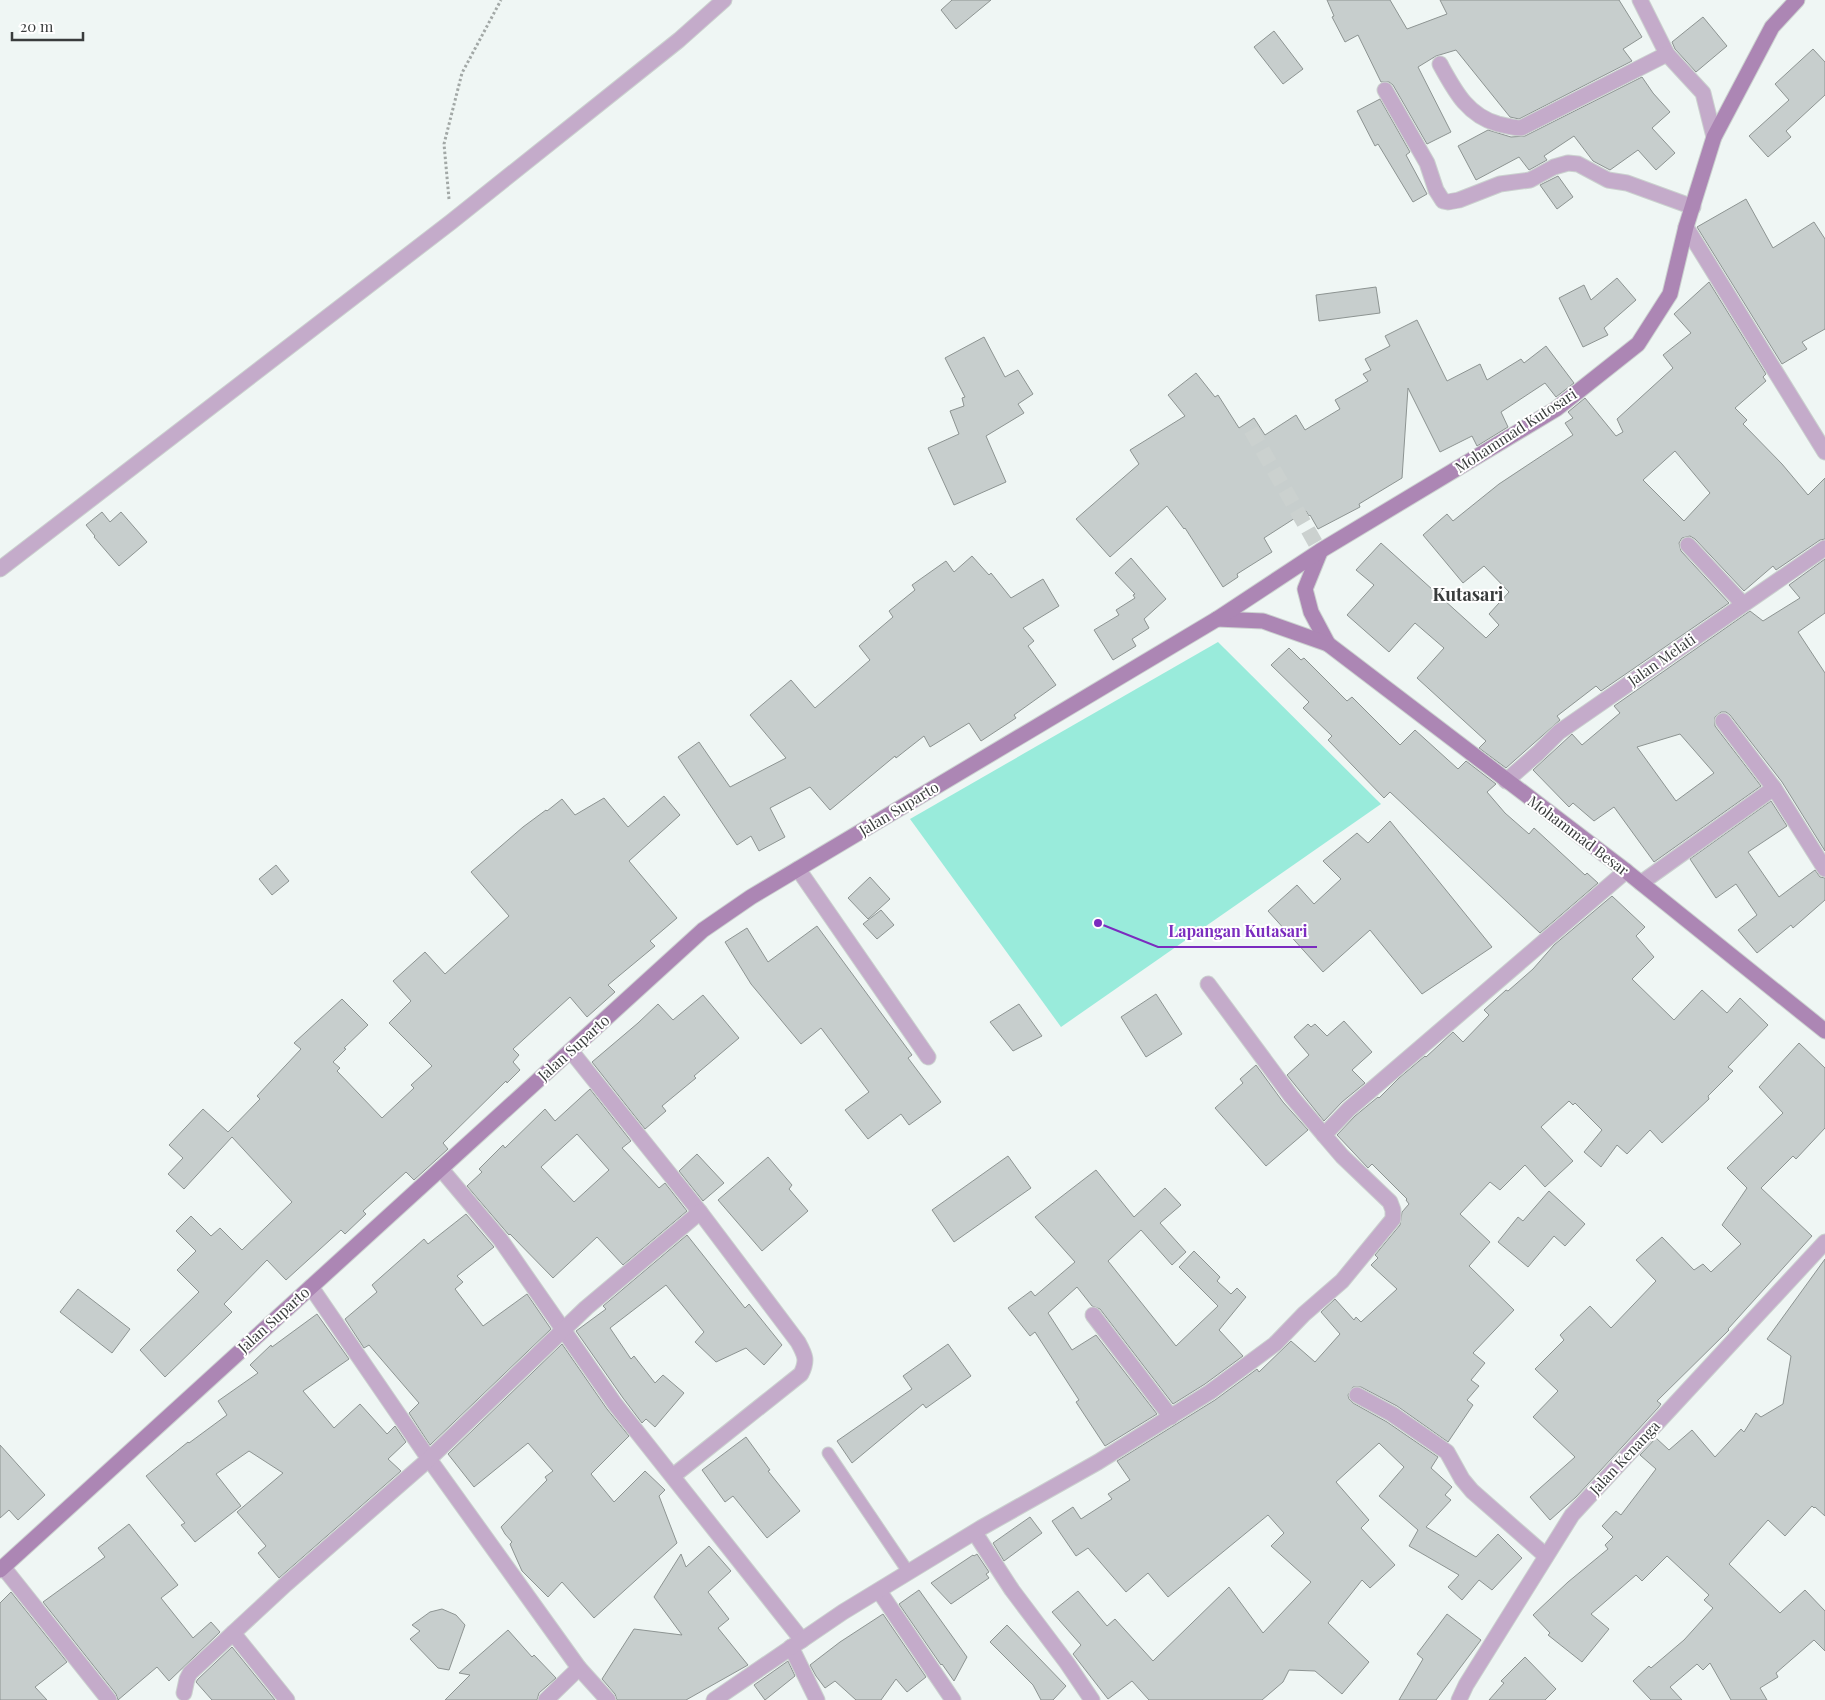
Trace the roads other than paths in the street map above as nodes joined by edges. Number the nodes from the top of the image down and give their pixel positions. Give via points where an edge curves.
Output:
1 (724, 0) edge
2 (1640, 0) edge
3 (1796, 0) edge
4 (1667, 54) junction
5 (1440, 64) dead end
6 (1385, 90) dead end
7 (1714, 137) junction
8 (1693, 207) junction
9 (1686, 227) junction
10 (1825, 452) edge
11 (1688, 545) dead end
12 (1825, 548) edge
13 (1320, 552) junction
14 (0, 569) edge
15 (1743, 604) junction
16 (1217, 619) junction
17 (1328, 644) junction
18 (1723, 721) dead end
19 (1506, 781) junction
20 (1774, 788) junction
21 (798, 869) junction
22 (1825, 869) edge
23 (1626, 871) junction
24 (1641, 884) junction
25 (1208, 984) dead end
26 (1825, 1031) edge
27 (571, 1051) junction
28 (928, 1057) dead end
29 (1324, 1134) junction
30 (441, 1169) junction
31 (700, 1212) junction
32 (1825, 1242) edge
33 (311, 1287) junction
34 (1094, 1315) dead end
35 (564, 1330) junction
36 (1357, 1395) dead end
37 (1171, 1417) junction
38 (828, 1453) dead end
39 (428, 1459) junction
40 (672, 1476) junction
41 (975, 1533) junction
42 (1546, 1556) junction
43 (1, 1569) edge
44 (909, 1572) junction
45 (879, 1591) junction
46 (233, 1633) junction
47 (796, 1643) junction
48 (579, 1668) junction
49 (183, 1698) edge
50 (109, 1700) edge
51 (287, 1700) edge
52 (546, 1700) edge
53 (608, 1700) edge
54 (714, 1700) edge
55 (817, 1700) edge
56 (952, 1700) edge
57 (1092, 1700) edge
58 (1459, 1700) edge

1 - 14 street via 679,40 451,222
2 - 4 street
3 - 7 street, Mohammad Kutosari via 1772,27
4 - 5 street via 1522,128 1492,123 1476,114 1457,95
4 - 7 street via 1703,93
6 - 8 street via 1427,163 1436,190 1448,202 1500,184 1530,180 1568,163 1578,164 1608,180 1627,183
7 - 8 street, Mohammad Kutosari
8 - 9 street, Mohammad Kutosari
9 - 10 street
9 - 13 street, Mohammad Kutosari via 1670,294 1638,344 1556,409
11 - 15 street
12 - 15 street, Jalan Melati
13 - 16 street, Mohammad Kutosari
13 - 17 street via 1305,589 1311,612
15 - 19 street, Jalan Melati via 1559,732
16 - 17 street via 1262,621
16 - 21 street, Jalan Suparto
17 - 19 street, Mohammad Besar
18 - 20 street
19 - 23 street, Mohammad Besar
20 - 22 street
20 - 24 street
21 - 27 street, Jalan Suparto via 703,930
21 - 28 street
23 - 24 street, Mohammad Besar
23 - 29 street
24 - 26 street, Mohammad Besar
25 - 29 street via 1285,1089
27 - 30 street, Jalan Suparto
27 - 31 street
29 - 37 street via 1390,1202 1392,1219 1342,1281 1274,1344
30 - 33 street, Jalan Suparto
30 - 35 street via 500,1239
31 - 35 street
31 - 40 street via 798,1342 806,1364 801,1374
32 - 42 street, Jalan Kenanga via 1572,1515
33 - 39 street
33 - 43 street, Jalan Suparto
34 - 37 street
35 - 39 street
35 - 40 street via 615,1404
36 - 42 street via 1392,1414 1447,1452 1472,1491
37 - 41 street
38 - 44 lane
39 - 46 street
39 - 48 street
40 - 47 street
41 - 44 street
41 - 57 street
42 - 58 street, Jalan Kenanga
43 - 50 street
44 - 45 street
45 - 47 street
45 - 56 street
46 - 49 street via 190,1673
46 - 51 street
47 - 54 street
47 - 55 street
48 - 52 street
48 - 53 street

